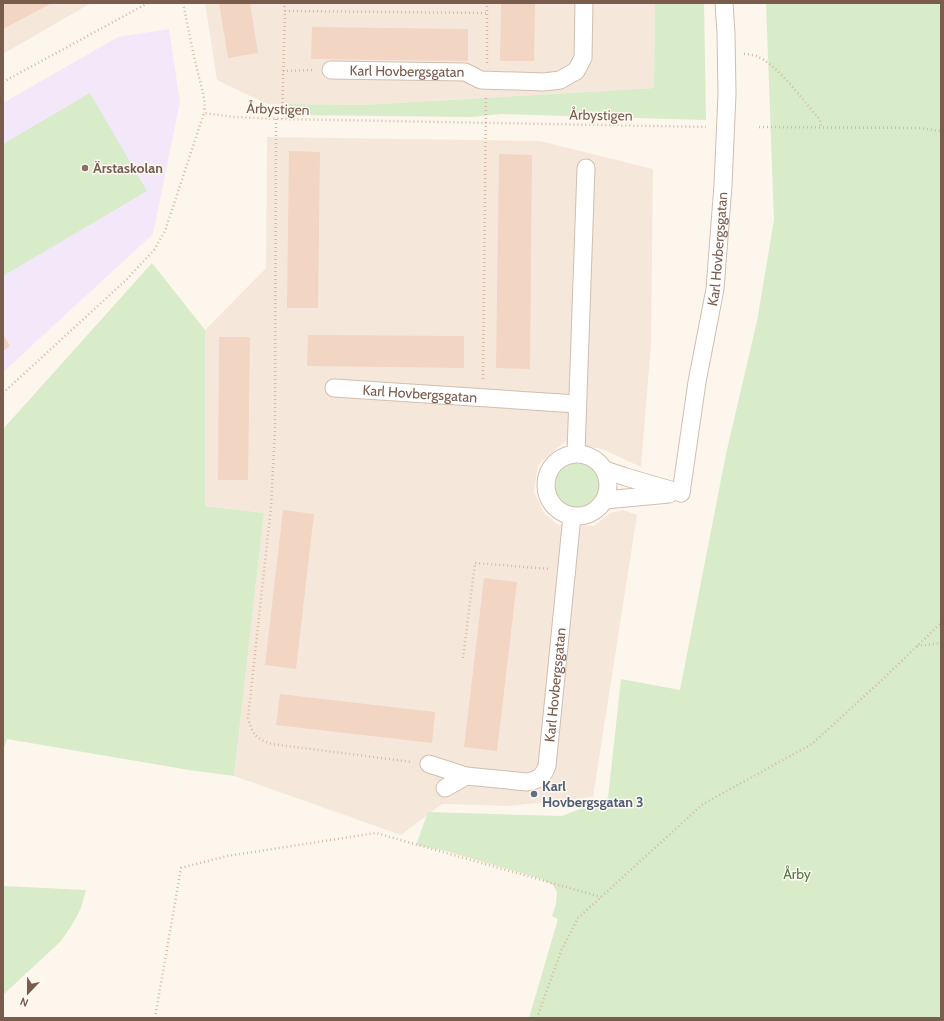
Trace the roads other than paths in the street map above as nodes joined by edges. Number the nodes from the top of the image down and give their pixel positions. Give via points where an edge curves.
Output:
1 (584, 3) edge
2 (724, 3) edge
3 (331, 70) road end
4 (586, 168) dead end
5 (334, 388) dead end
6 (577, 404) junction
7 (576, 453) junction
8 (605, 470) junction
9 (681, 493) junction
10 (605, 500) junction
11 (572, 516) junction
12 (429, 764) road end
13 (466, 776) junction
14 (445, 788) dead end

1 - 3 street, Karl Hovbergsgatan via 583,58 576,71 560,80 481,80 466,72
2 - 9 street, Karl Hovbergsgatan via 727,94 715,289 697,382
4 - 6 street
5 - 6 street, Karl Hovbergsgatan
6 - 7 street
7 - 8 street via 590,456
7 - 11 street via 560,458 553,464 545,483 550,502 557,509
8 - 9 street
8 - 10 street via 608,490
9 - 10 street
10 - 11 street via 598,509 587,515
11 - 13 street, Karl Hovbergsgatan via 547,766 536,780 527,782
12 - 13 street, Karl Hovbergsgatan
13 - 14 street

